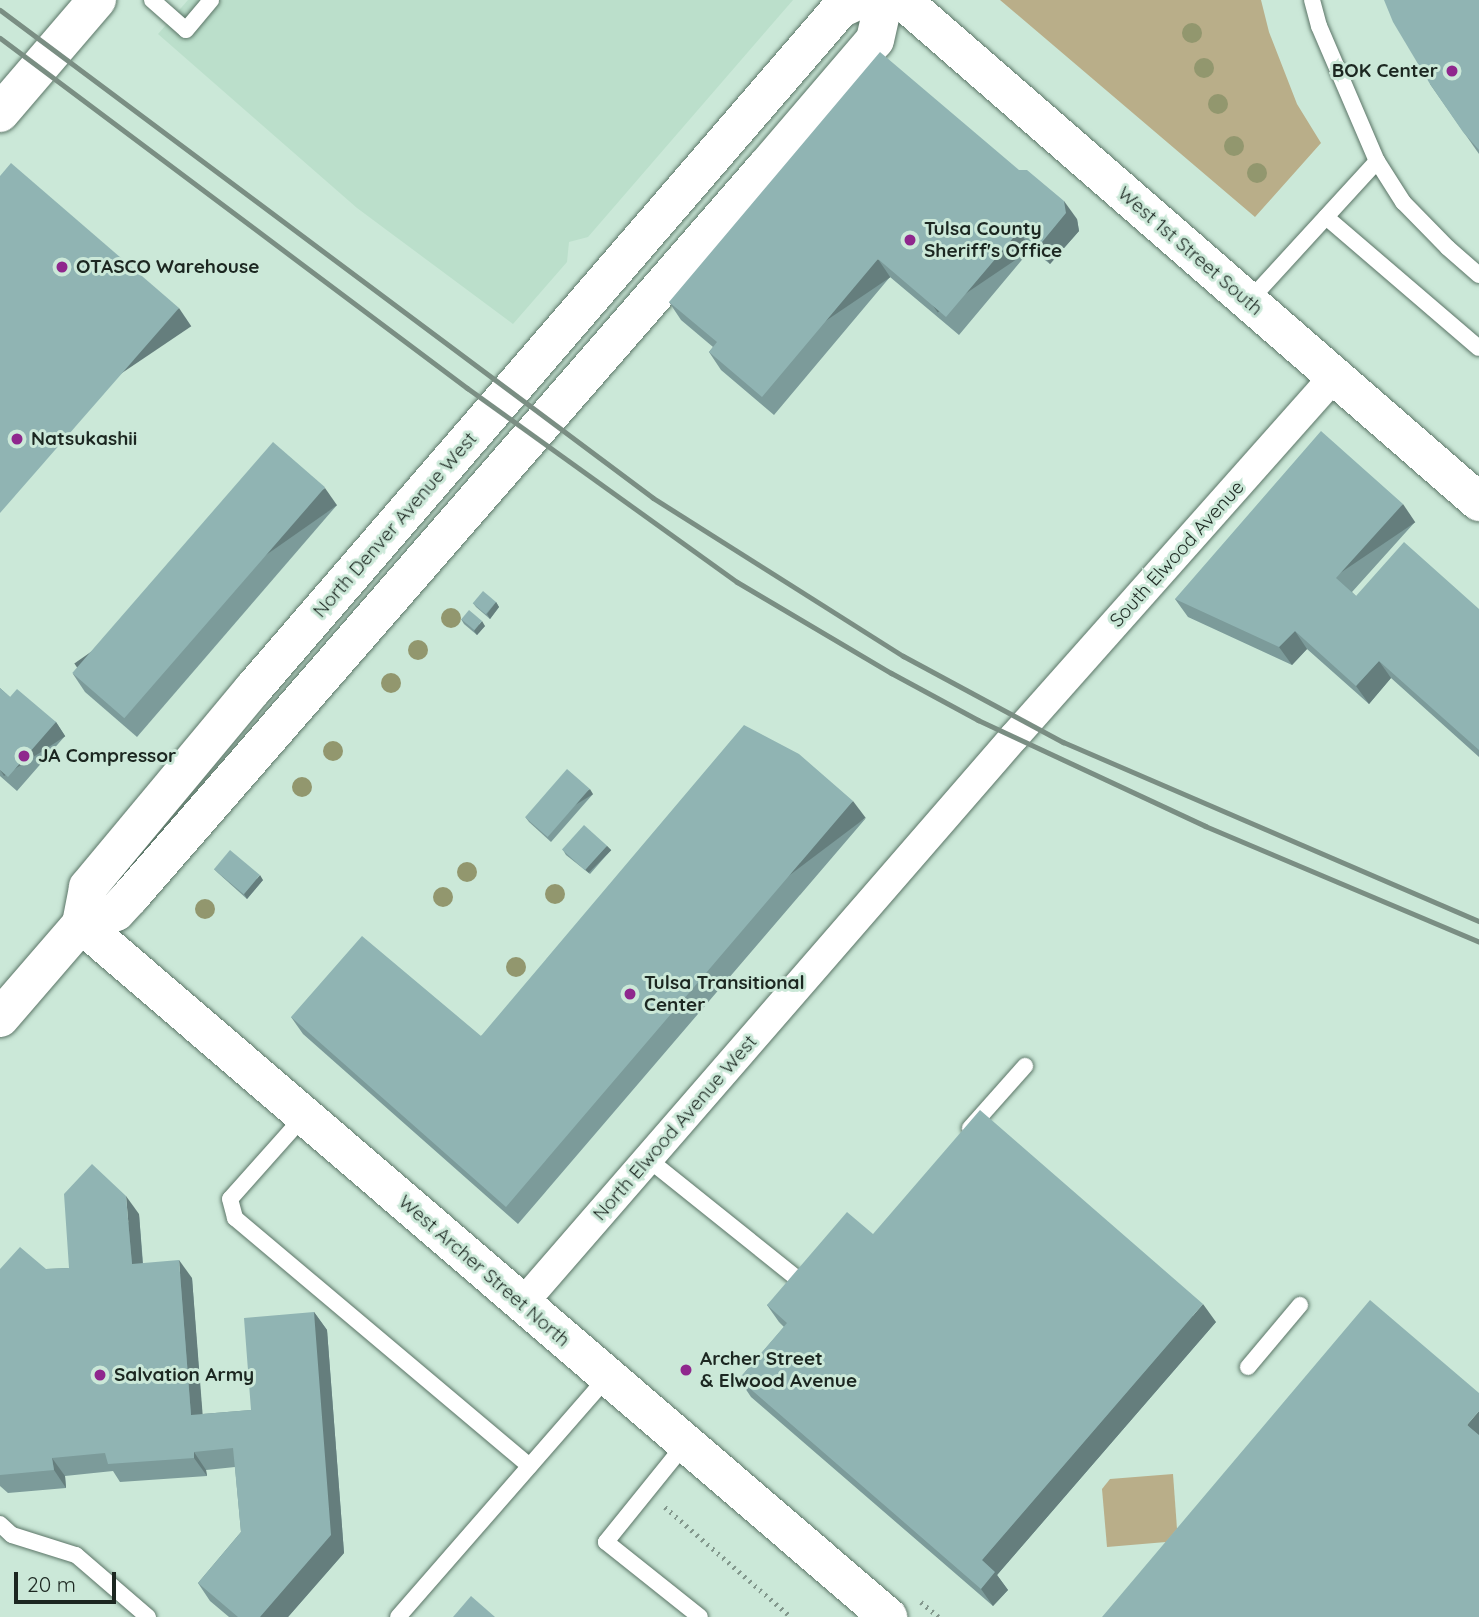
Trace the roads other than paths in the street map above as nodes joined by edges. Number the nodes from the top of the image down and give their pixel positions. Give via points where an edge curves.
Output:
1 (97, 0) edge
2 (152, 0) edge
3 (211, 0) edge
4 (859, 0) edge
5 (884, 0) edge
6 (902, 0) edge
7 (1312, 0) edge
8 (0, 113) edge
9 (1377, 160) junction
10 (1326, 217) junction
11 (1479, 275) edge
12 (1248, 302) junction
13 (1479, 348) edge
14 (1334, 377) junction
15 (1479, 502) edge
16 (1021, 730) joint
17 (81, 924) junction
18 (0, 1018) edge
19 (1026, 1066) dead end
20 (303, 1116) junction
21 (956, 1145) edge
22 (648, 1158) junction
23 (805, 1285) edge
24 (522, 1304) junction
25 (1300, 1305) dead end
26 (1248, 1367) dead end
27 (607, 1377) junction
28 (685, 1444) junction
29 (530, 1466) junction
30 (0, 1524) edge
31 (148, 1617) edge
32 (398, 1617) edge
33 (700, 1617) edge
34 (888, 1617) edge

1 - 8 main road
2 - 3 lane via 187,30
4 - 17 main road, North Denver Avenue West via 840,9 262,679 88,887
5 - 17 main road via 875,40 766,167 130,897 116,912
6 - 12 main road, West 1st Street South
7 - 9 lane
9 - 10 lane
9 - 11 lane via 1403,202
10 - 12 lane
10 - 13 lane
12 - 14 main road, West 1st Street South
14 - 15 main road, West 1st Street South
14 - 16 street, South Elwood Avenue
16 - 22 street, North Elwood Avenue West
17 - 18 main road
17 - 20 main road, West Archer Street North
19 - 21 lane
20 - 24 main road, West Archer Street North
20 - 29 lane via 230,1199 235,1218
22 - 23 lane
22 - 24 street, North Elwood Avenue West
24 - 27 main road, West Archer Street North
25 - 26 lane
27 - 28 main road, West Archer Street North
27 - 29 lane
28 - 33 lane via 606,1542
28 - 34 main road, West Archer Street North
29 - 32 lane
30 - 31 lane via 12,1535 76,1555

